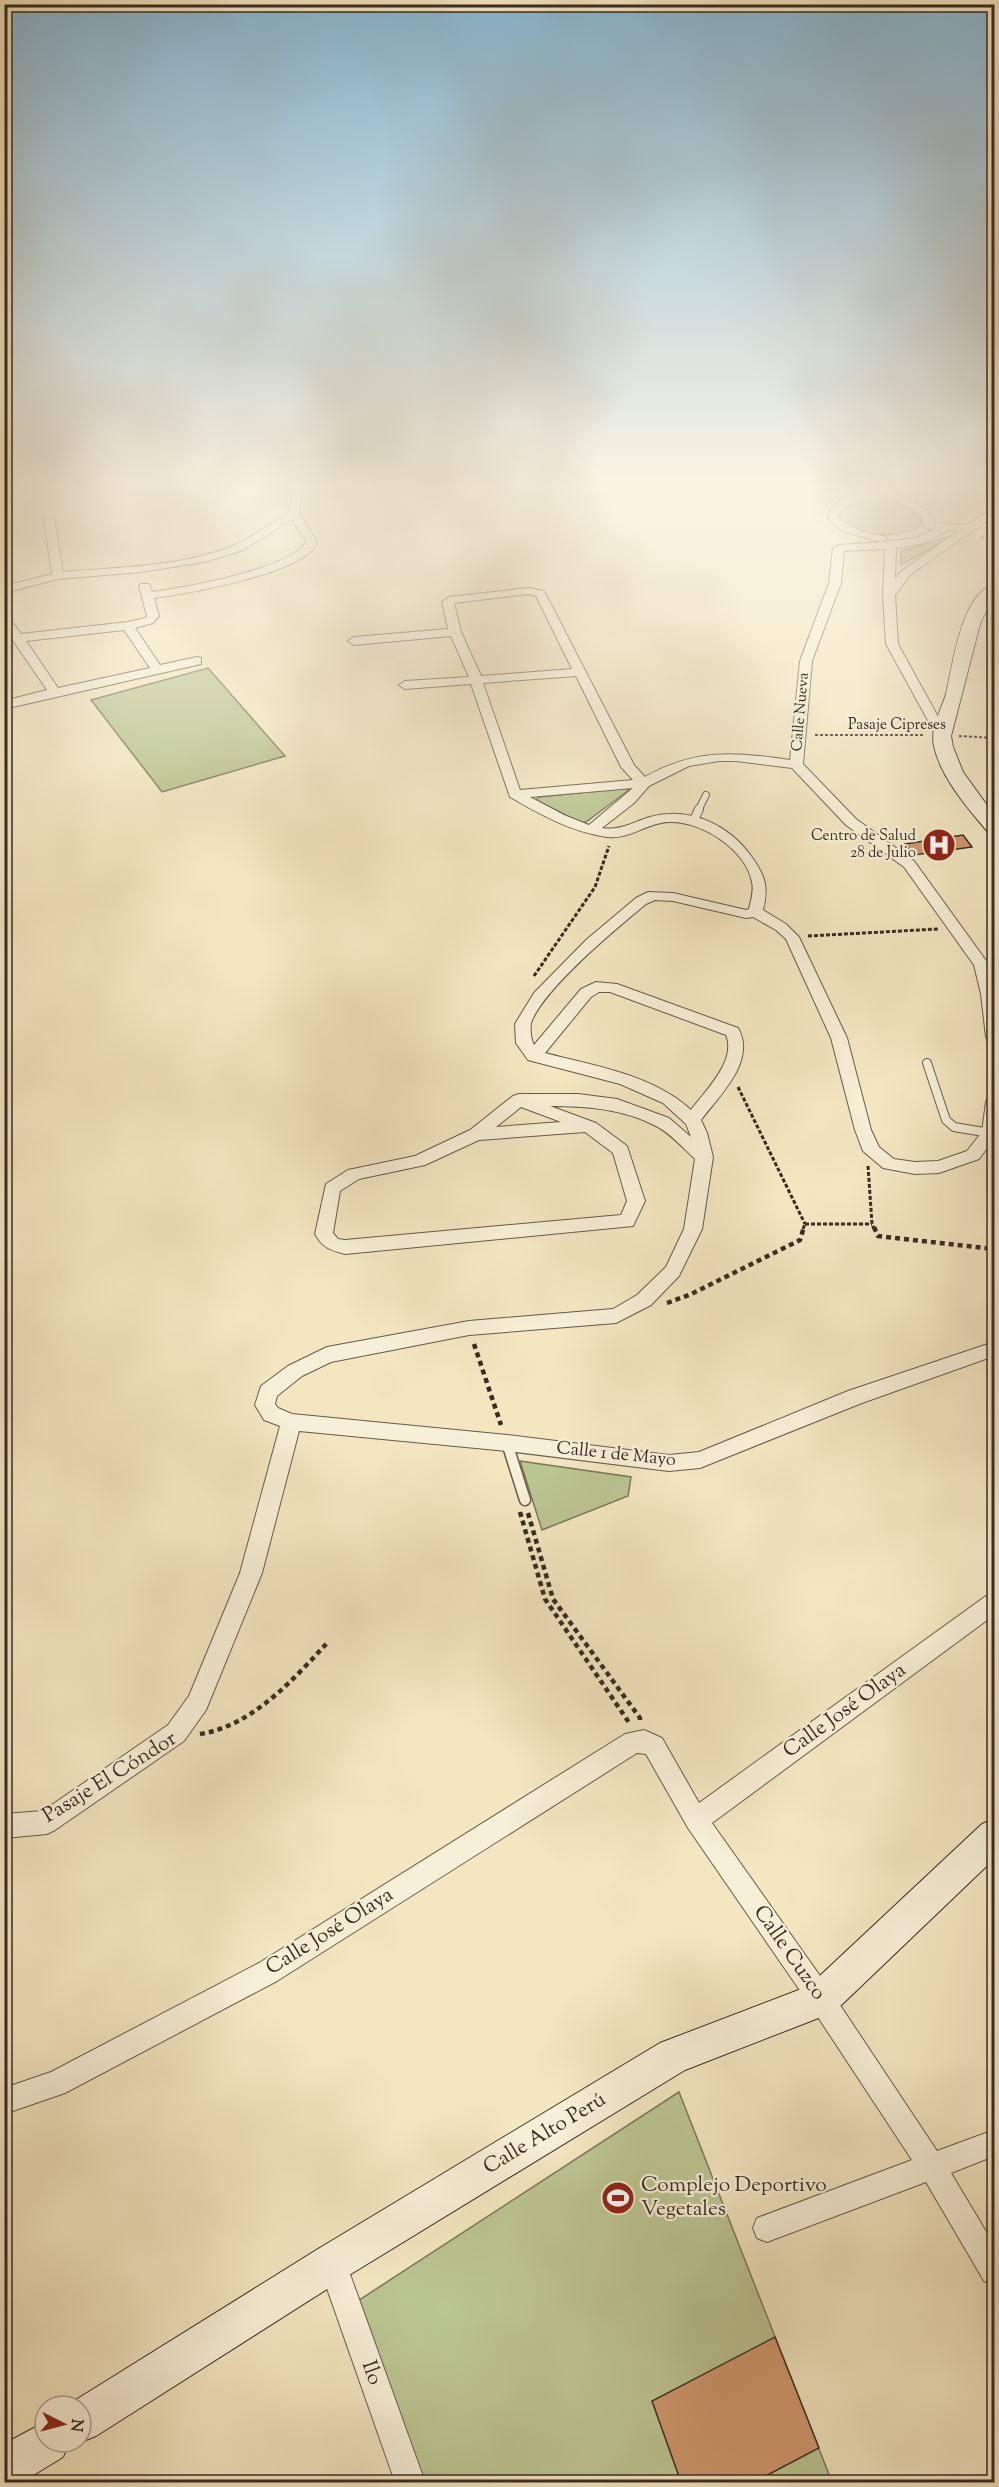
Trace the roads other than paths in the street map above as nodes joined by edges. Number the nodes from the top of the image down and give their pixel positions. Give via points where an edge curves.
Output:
1 (150, 606) edge
2 (449, 606) edge
3 (546, 606) edge
4 (826, 606) edge
5 (890, 606) edge
6 (981, 606) edge
7 (4, 618) edge
8 (128, 626) junction
9 (455, 632) junction
10 (18, 638) junction
11 (354, 641) dead end
12 (196, 661) dead end
13 (157, 669) junction
14 (578, 672) junction
15 (476, 680) junction
16 (405, 685) dead end
17 (55, 692) junction
18 (4, 705) edge
19 (942, 735) junction
20 (796, 765) junction
21 (643, 783) junction
22 (514, 794) junction
23 (706, 795) dead end
24 (694, 820) junction
25 (994, 827) edge
26 (590, 830) junction
27 (755, 912) junction
28 (988, 965) edge
29 (994, 1037) edge
30 (534, 1056) junction
31 (927, 1063) dead end
32 (519, 1100) junction
33 (994, 1102) edge
34 (692, 1120) junction
35 (590, 1127) junction
36 (990, 1133) junction
37 (476, 1134) junction
38 (704, 1157) junction
39 (994, 1349) edge
40 (291, 1422) junction
41 (507, 1443) junction
42 (525, 1500) road end
43 (994, 1603) edge
44 (644, 1741) joint
45 (696, 1820) junction
46 (4, 1826) edge
47 (994, 1836) edge
48 (821, 1999) junction
49 (4, 2102) edge
50 (994, 2144) edge
51 (932, 2167) junction
52 (767, 2228) dead end
53 (332, 2263) junction
54 (994, 2271) edge
55 (93, 2413) edge
56 (33, 2451) edge
57 (4, 2469) edge
58 (410, 2482) edge

1 - 8 street via 152,619
2 - 9 street
3 - 14 street
4 - 20 street, Calle Nueva via 806,661
5 - 19 street via 892,644
6 - 19 street via 971,626
7 - 10 street
8 - 10 street
8 - 13 street
9 - 11 street
9 - 15 street
10 - 17 street
12 - 13 street
13 - 17 street
14 - 15 street
14 - 21 street via 628,767
15 - 16 street
15 - 22 street
17 - 18 street
19 - 25 street via 952,770
20 - 21 street via 728,756 702,757
20 - 28 street, Calle Nueva via 851,822 909,864 955,928
21 - 22 street
21 - 26 street
22 - 26 street via 557,818
23 - 24 lane
24 - 26 street via 667,817 612,834
24 - 27 street via 730,840 747,860 759,879
27 - 30 street via 736,913 653,895 641,901 591,943 539,997 523,1024 524,1043
27 - 36 street via 792,937 839,1038 872,1150 889,1164 939,1167 973,1155
28 - 29 street, Calle Nueva
30 - 34 street via 625,1080 669,1099
30 - 34 street via 586,993 596,987 612,987 732,1032 737,1043 730,1070
31 - 36 lane via 946,1120 954,1127
32 - 35 street
32 - 37 street
32 - 38 street via 578,1100 617,1105 663,1122
33 - 36 street
34 - 38 street
35 - 37 street
35 - 37 street via 621,1150 636,1201 627,1221 345,1247 332,1244 324,1234 332,1188 354,1174 419,1161
38 - 40 street via 693,1229 673,1271 644,1300 616,1316 469,1329 327,1355 295,1371 268,1392 265,1405 271,1414
39 - 41 street, Calle 1 de Mayo via 855,1397 700,1460 669,1463
40 - 41 street, Calle 1 de Mayo
40 - 46 street, Pasaje El Cóndor via 251,1574 198,1703 176,1733 47,1822
41 - 42 lane
43 - 45 street, Calle José Olaya
44 - 45 street, Calle Cuzco via 654,1746
44 - 49 street, Calle José Olaya via 633,1742 268,1972 56,2084
45 - 48 street, Calle Cuzco
47 - 48 street, Calle Alto Perú
48 - 51 street, Calle Cuzco
48 - 53 street, Calle Alto Perú via 673,2056
50 - 51 street
51 - 52 street
51 - 54 street, Calle Cuzco
53 - 55 street, Calle Alto Perú
53 - 58 street, Ilo
56 - 57 street

